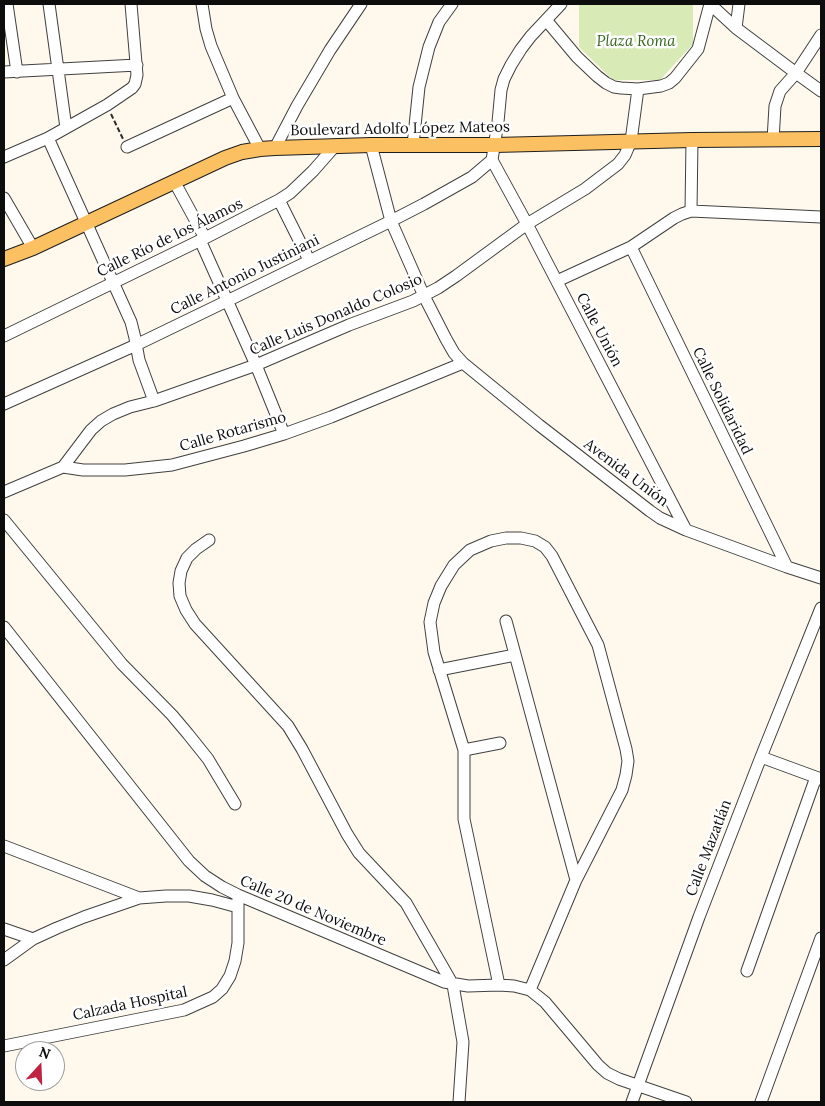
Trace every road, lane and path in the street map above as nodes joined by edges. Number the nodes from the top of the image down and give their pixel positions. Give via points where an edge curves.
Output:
1 (7, 4) edge
2 (49, 4) edge
3 (131, 4) edge
4 (202, 4) edge
5 (361, 4) edge
6 (452, 4) edge
7 (561, 4) edge
8 (710, 4) edge
9 (739, 4) edge
10 (546, 20) junction
11 (736, 28) junction
12 (821, 35) edge
13 (136, 65) junction
14 (57, 70) junction
15 (4, 72) edge
16 (17, 72) junction
17 (796, 73) junction
18 (638, 89) junction
19 (821, 91) edge
20 (233, 98) junction
21 (107, 105) junction
22 (66, 128) junction
23 (48, 138) junction
24 (821, 139) edge
25 (692, 140) junction
26 (773, 140) junction
27 (631, 141) junction
28 (371, 145) junction
29 (413, 145) junction
30 (495, 145) junction
31 (335, 146) junction
32 (127, 147) joint
33 (275, 148) junction
34 (260, 149) junction
35 (4, 158) edge
36 (492, 160) junction
37 (174, 180) junction
38 (4, 198) edge
39 (279, 200) junction
40 (691, 211) junction
41 (821, 217) edge
42 (391, 221) junction
43 (86, 223) junction
44 (527, 224) junction
45 (202, 239) junction
46 (631, 247) junction
47 (33, 248) junction
48 (4, 260) edge
49 (309, 260) junction
50 (557, 281) junction
51 (113, 283) junction
52 (424, 296) junction
53 (228, 301) junction
54 (4, 336) edge
55 (136, 345) junction
56 (463, 363) junction
57 (256, 365) junction
58 (154, 401) junction
59 (4, 404) edge
60 (284, 434) junction
61 (63, 467) junction
62 (4, 492) edge
63 (4, 520) edge
64 (686, 530) junction
65 (209, 540) dead end
66 (787, 567) junction
67 (821, 578) edge
68 (821, 608) edge
69 (506, 621) dead end
70 (4, 627) edge
71 (515, 655) junction
72 (439, 670) junction
73 (500, 743) dead end
74 (464, 750) junction
75 (760, 757) junction
76 (819, 778) edge
77 (235, 804) dead end
78 (4, 846) edge
79 (576, 880) junction
80 (139, 898) junction
81 (238, 901) junction
82 (4, 929) edge
83 (821, 938) edge
84 (33, 939) junction
85 (4, 960) edge
86 (747, 971) dead end
87 (453, 985) junction
88 (499, 985) junction
89 (530, 990) junction
90 (4, 1046) edge
91 (639, 1086) junction
92 (459, 1102) edge
93 (632, 1102) edge
94 (686, 1102) edge
95 (762, 1102) edge

1 - 16 street
2 - 14 street
3 - 13 street
4 - 20 street via 210,46
5 - 33 street via 330,50
6 - 29 street via 439,22 429,47 419,87
7 - 10 street
8 - 11 street
8 - 18 street via 698,49 675,78 661,86
9 - 11 street
10 - 18 street via 577,57 606,83
10 - 30 street via 521,49 504,79
11 - 17 street
12 - 17 street
13 - 14 street
13 - 21 street via 135,84
14 - 16 street
14 - 22 street
15 - 16 street
17 - 19 street
17 - 26 street via 777,96
18 - 27 street
20 - 32 street
20 - 34 street
21 - 22 street
21 - 32 path
22 - 23 street
23 - 35 street
23 - 43 street
24 - 26 main road, Boulevard Adolfo López Mateos
25 - 26 main road, Boulevard Adolfo López Mateos
25 - 27 main road, Boulevard Adolfo López Mateos
25 - 40 street
27 - 30 main road, Boulevard Adolfo López Mateos
27 - 44 street, Calle Luis Donaldo Colosio via 625,155 607,173
28 - 29 main road, Boulevard Adolfo López Mateos
28 - 31 main road, Boulevard Adolfo López Mateos
28 - 42 street, Avenida Unión
29 - 30 main road, Boulevard Adolfo López Mateos
30 - 36 street
31 - 33 main road, Boulevard Adolfo López Mateos
31 - 39 street, Calle Río de los Álamos via 313,171
33 - 34 main road, Boulevard Adolfo López Mateos
34 - 37 main road, Boulevard Adolfo López Mateos via 225,158
36 - 42 street, Calle Antonio Justiniani via 472,177
36 - 44 street, Calle Unión
37 - 43 main road, Boulevard Adolfo López Mateos
37 - 45 street
38 - 47 street
39 - 45 street, Calle Río de los Álamos
39 - 49 street
40 - 41 street
40 - 46 street via 674,218
42 - 49 street, Calle Antonio Justiniani
42 - 52 street, Avenida Unión
43 - 47 main road, Boulevard Adolfo López Mateos
43 - 51 street
44 - 50 street, Calle Unión
44 - 52 street, Calle Luis Donaldo Colosio
45 - 51 street, Calle Río de los Álamos
45 - 53 street
46 - 50 street
46 - 66 street, Calle Solidaridad
47 - 48 main road, Boulevard Adolfo López Mateos
49 - 53 street, Calle Antonio Justiniani
50 - 64 street, Calle Unión
51 - 54 street, Calle Río de los Álamos
51 - 55 street via 131,322
52 - 56 street, Avenida Unión via 454,353
52 - 57 street, Calle Luis Donaldo Colosio
53 - 55 street, Calle Antonio Justiniani
53 - 57 street
55 - 58 street
55 - 59 street, Calle Antonio Justiniani
56 - 60 street, Calle Rotarismo
56 - 64 street, Avenida Unión via 650,511
57 - 58 street, Calle Luis Donaldo Colosio
57 - 60 street
58 - 61 street, Calle Luis Donaldo Colosio via 101,420
60 - 61 street, Calle Rotarismo via 172,465 125,470
61 - 62 street, Calle Rotarismo
63 - 77 street via 122,664 188,734
64 - 66 street, Avenida Unión
65 - 87 street via 187,558 181,571 180,596 186,610 288,726 359,853 406,903
66 - 67 street, Avenida Unión
68 - 75 street, Calle Mazatlán
69 - 71 street
70 - 81 street, Calle 20 de Noviembre via 189,861
71 - 72 street
71 - 79 street
72 - 74 street
72 - 79 street via 430,622 441,586 454,565 470,550 506,538 535,541 545,547 598,645 628,761 622,790
73 - 74 street
74 - 88 street via 464,819
75 - 76 street
75 - 91 street, Calle Mazatlán via 698,917
76 - 86 street
78 - 80 street
79 - 89 street
80 - 81 street via 189,896
80 - 84 street
81 - 87 street, Calle 20 de Noviembre
81 - 90 street, Calzada Hospital via 235,961 230,976 213,997 184,1010
82 - 84 street
83 - 95 street
84 - 85 street
87 - 88 street, Calle 20 de Noviembre
87 - 92 street via 463,1042
88 - 89 street, Calle 20 de Noviembre
89 - 91 street, Calle 20 de Noviembre via 546,1002 607,1073
91 - 93 street, Calle Mazatlán
91 - 94 street, Calle 20 de Noviembre

